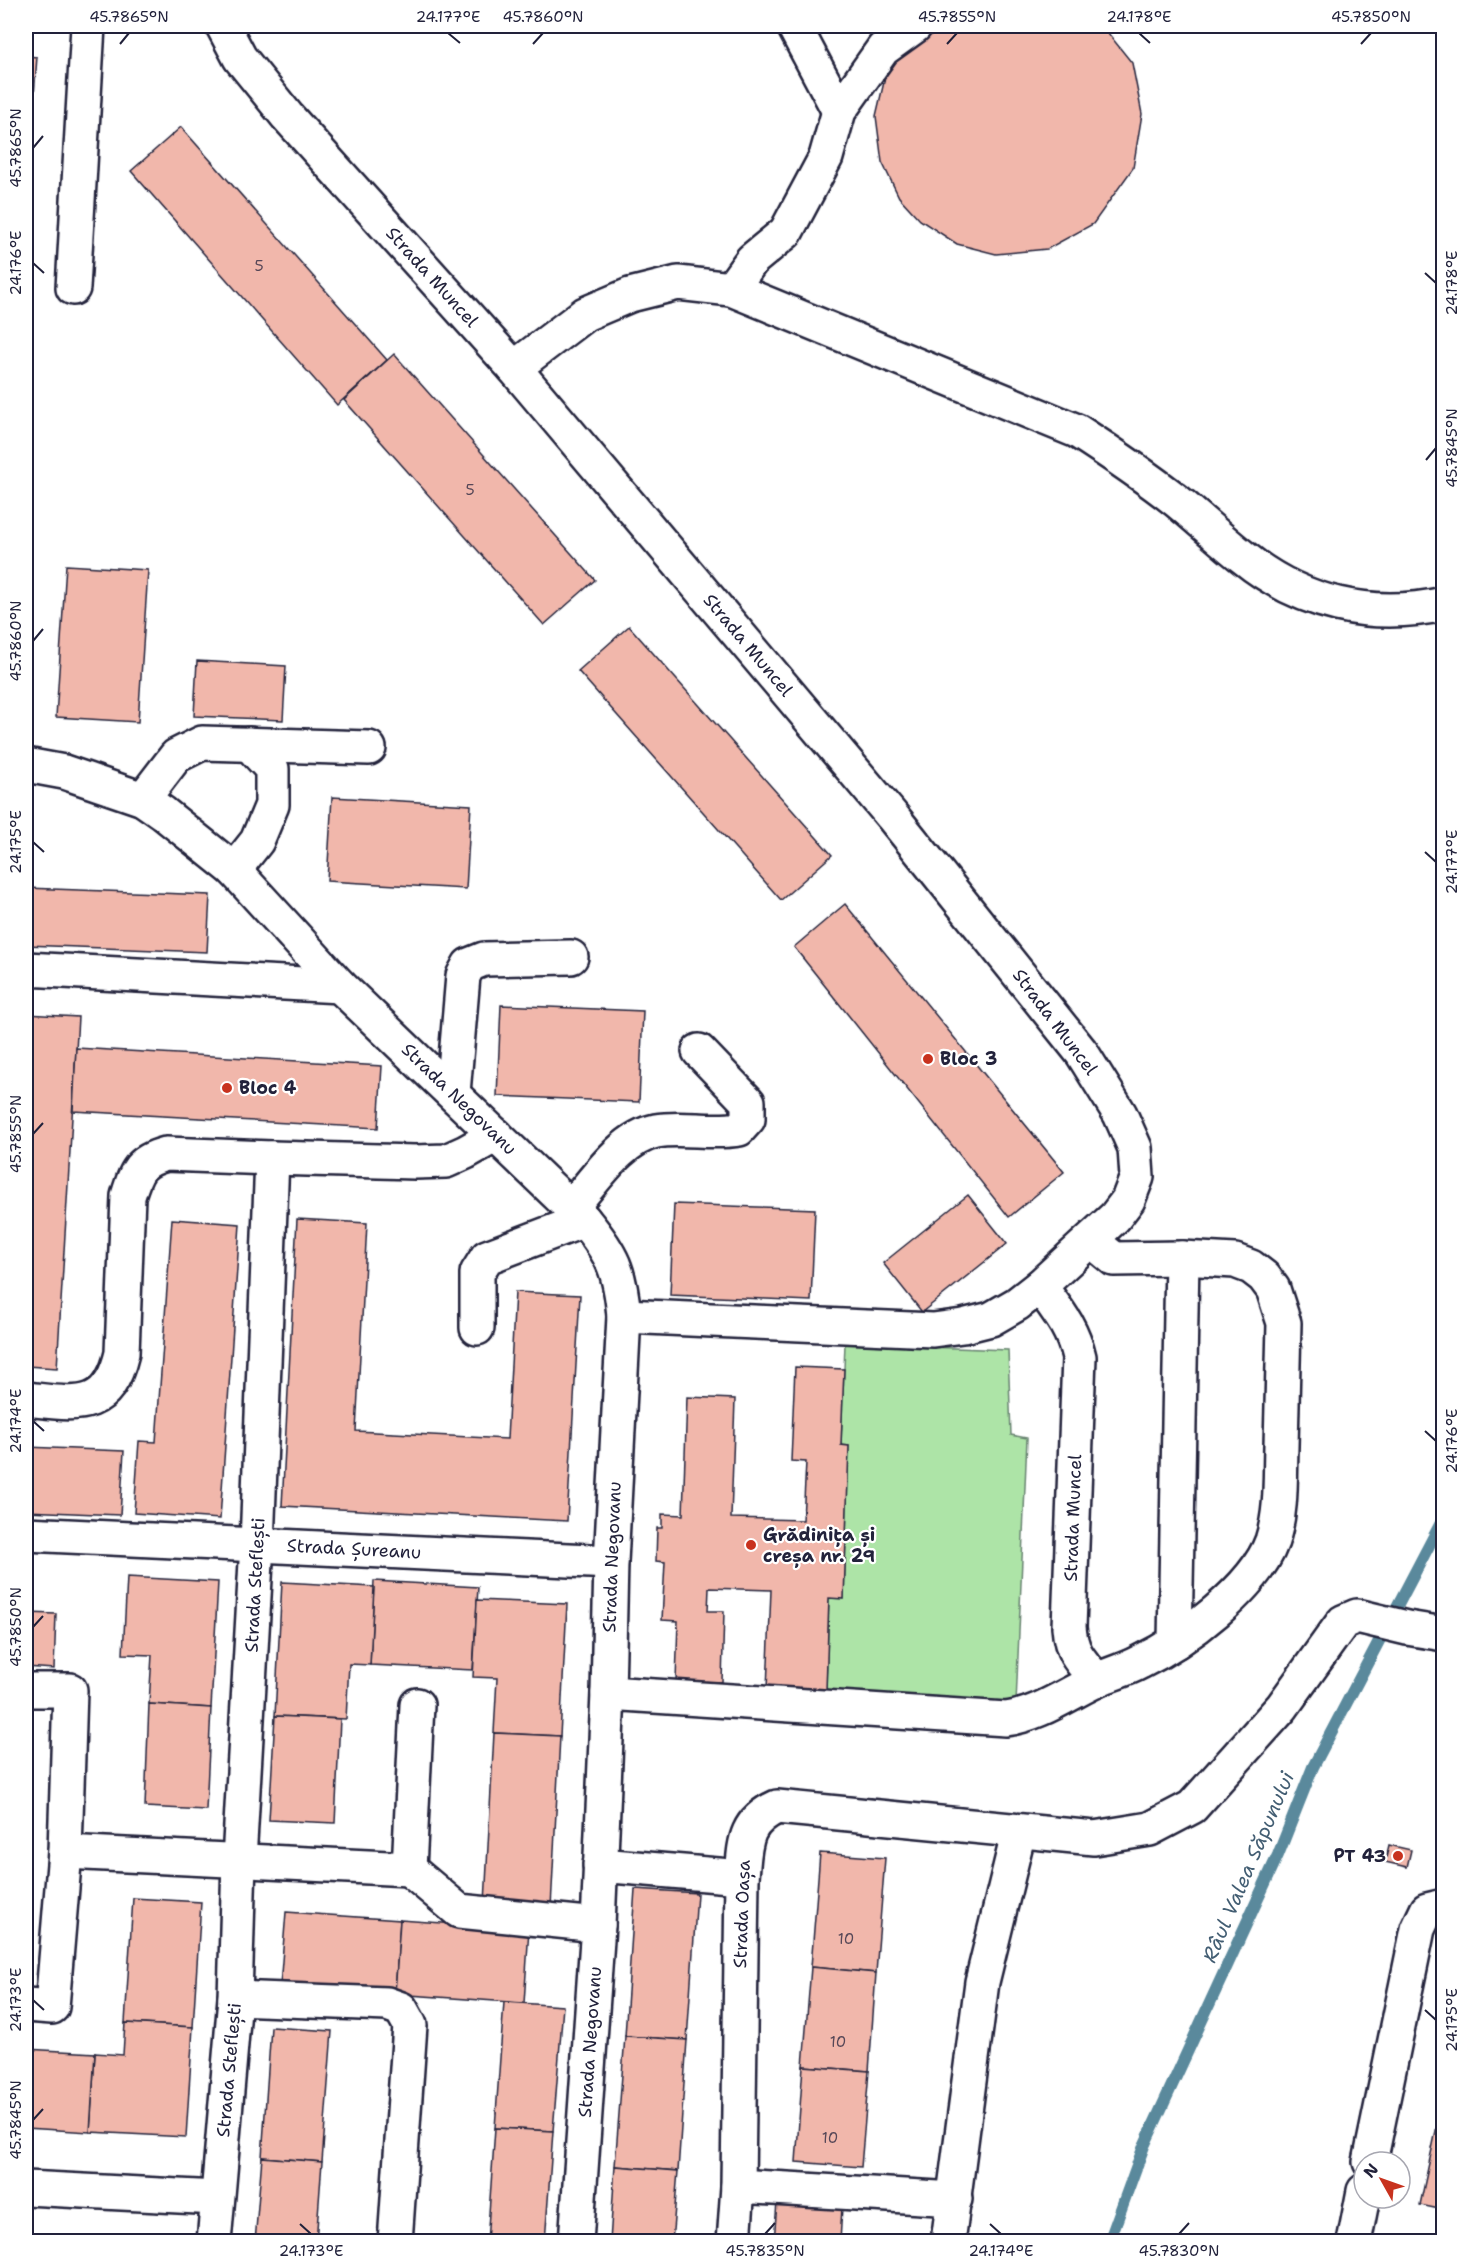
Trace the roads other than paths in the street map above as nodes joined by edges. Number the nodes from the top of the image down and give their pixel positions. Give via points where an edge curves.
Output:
1 (88, 26) edge
2 (223, 26) edge
3 (794, 26) edge
4 (915, 26) edge
5 (839, 111) junction
6 (73, 288) dead end
7 (731, 289) junction
8 (514, 368) junction
9 (1443, 604) edge
10 (249, 744) junction
11 (369, 748) dead end
12 (26, 765) edge
13 (143, 799) junction
14 (234, 870) junction
15 (571, 957) dead end
16 (26, 969) edge
17 (340, 986) junction
18 (699, 1052) dead end
19 (453, 1093) junction
20 (496, 1135) junction
21 (272, 1158) junction
22 (578, 1214) junction
23 (1091, 1240) junction
24 (1182, 1258) junction
25 (1040, 1286) junction
26 (624, 1316) junction
27 (477, 1328) dead end
28 (26, 1399) edge
29 (26, 1534) edge
30 (257, 1544) junction
31 (611, 1562) junction
32 (1443, 1634) edge
33 (1175, 1642) junction
34 (1097, 1680) junction
35 (26, 1690) edge
36 (608, 1693) junction
37 (417, 1705) dead end
38 (1019, 1831) junction
39 (65, 1852) junction
40 (240, 1860) junction
41 (600, 1865) junction
42 (409, 1869) junction
43 (741, 1878) junction
44 (1443, 1906) edge
45 (598, 1925) junction
46 (235, 1998) junction
47 (39, 2006) edge
48 (1372, 2150) edge
49 (738, 2186) junction
50 (26, 2188) edge
51 (217, 2198) junction
52 (955, 2199) junction
53 (1360, 2210) edge
54 (214, 2241) edge
55 (395, 2241) edge
56 (576, 2241) edge
57 (734, 2241) edge
58 (948, 2241) edge
59 (1354, 2241) edge

1 - 6 street
2 - 8 street, Strada Muncel via 240,58 287,116
3 - 5 street
4 - 5 street via 883,49
5 - 7 street via 826,157 786,232 752,260
7 - 8 street via 678,283 630,295 585,314
7 - 9 street via 1077,431 1177,501 1245,559 1298,592 1359,610 1393,612
8 - 23 street, Strada Muncel via 892,816 1082,1053 1120,1114 1135,1148 1137,1177 1128,1200
10 - 11 street
10 - 13 street via 202,743 176,756
10 - 14 street via 272,769 272,805 257,841
12 - 13 street, Strada Negovanu via 64,772
13 - 14 street, Strada Negovanu
14 - 17 street, Strada Negovanu
15 - 19 street via 484,958 469,965 464,976
16 - 17 street
17 - 19 street, Strada Negovanu
18 - 22 street via 748,1102 747,1119 739,1129 720,1132 657,1131 639,1136 623,1148
19 - 20 street, Strada Negovanu
20 - 21 street via 446,1161
20 - 22 street, Strada Negovanu
21 - 28 street via 166,1154 143,1164 128,1196 122,1353 117,1374 106,1390 92,1399 73,1404
21 - 30 street, Strada Steflești
22 - 26 street, Strada Negovanu via 615,1263
22 - 27 street via 487,1257 477,1273
23 - 24 street via 1114,1259
23 - 25 street, Strada Muncel
24 - 33 street
24 - 33 street via 1235,1261 1251,1267 1273,1289 1284,1323 1280,1504 1271,1542 1252,1575 1224,1604
25 - 26 street, Strada Muncel via 991,1319 933,1330
25 - 34 street, Strada Muncel via 1067,1322 1079,1357 1069,1627 1070,1644
26 - 31 street, Strada Negovanu
29 - 30 street, Strada Șureanu
30 - 31 street, Strada Șureanu
30 - 40 street, Strada Steflești
31 - 36 street, Strada Negovanu
32 - 38 street, Strada Oașa via 1357,1616 1343,1622 1282,1707 1192,1807 1150,1829 1094,1838
33 - 34 street via 1140,1663
34 - 36 street via 1036,1712 1006,1719
35 - 39 street via 70,1690
36 - 41 street, Strada Negovanu
37 - 42 street
38 - 43 street, Strada Oașa via 777,1807 754,1822 745,1838
38 - 52 street via 982,1982
39 - 40 street
39 - 47 street
40 - 42 street
40 - 46 street, Strada Steflești
41 - 43 street
41 - 45 street, Strada Negovanu
42 - 45 street via 459,1911
43 - 49 street, Strada Oașa
44 - 48 street via 1427,1910 1418,1929
45 - 56 street, Strada Negovanu
46 - 51 street, Strada Steflești
46 - 55 street via 387,2004 401,2009 410,2025
49 - 52 street
49 - 57 street, Strada Oașa
50 - 51 street
51 - 54 street, Strada Steflești
52 - 58 street
53 - 59 street

